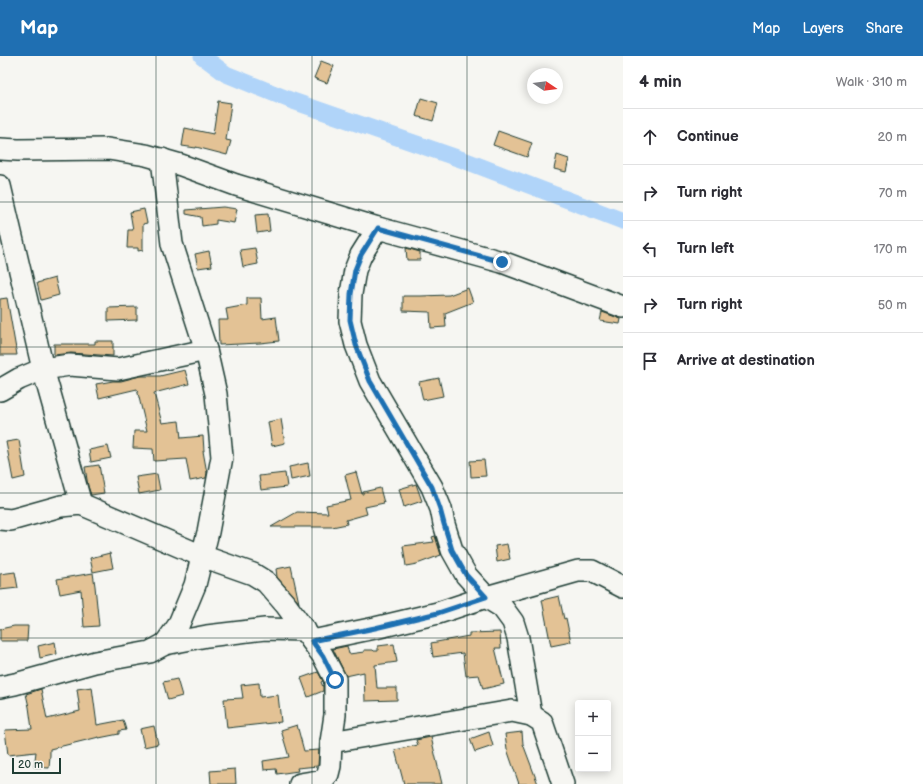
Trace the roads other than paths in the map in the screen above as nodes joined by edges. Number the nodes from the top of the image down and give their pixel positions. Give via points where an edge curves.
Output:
1 (0, 149) edge
2 (162, 159) junction
3 (0, 186) edge
4 (378, 228) junction
5 (623, 307) edge
6 (206, 350) junction
7 (43, 369) junction
8 (0, 390) edge
9 (82, 504) junction
10 (0, 519) edge
11 (202, 556) junction
12 (623, 587) edge
13 (486, 597) junction
14 (308, 635) junction
15 (165, 644) junction
16 (0, 687) edge
17 (532, 715) junction
18 (331, 742) junction
19 (300, 784) edge
20 (563, 784) edge

1 - 2 street via 108,149
2 - 4 street via 236,185
2 - 6 street via 172,244
3 - 7 street
4 - 5 street via 502,262
4 - 13 street via 355,270 350,320 356,345 370,381 432,487 452,550 466,575
6 - 7 street via 118,368 70,365
6 - 11 street via 216,394 222,457
7 - 8 street via 19,378
7 - 9 street
9 - 10 street via 61,506 11,520
9 - 11 street
11 - 14 street via 253,574 266,582
11 - 15 street via 195,585 178,626
12 - 13 street via 592,571 578,571
13 - 14 street via 438,613 375,628
13 - 17 street via 502,607 513,622
14 - 15 street via 265,629
14 - 18 street via 323,656 335,680 335,715
15 - 16 street via 150,652 95,662
17 - 18 street via 512,711
17 - 20 street via 542,722
18 - 19 street via 330,766 324,780

